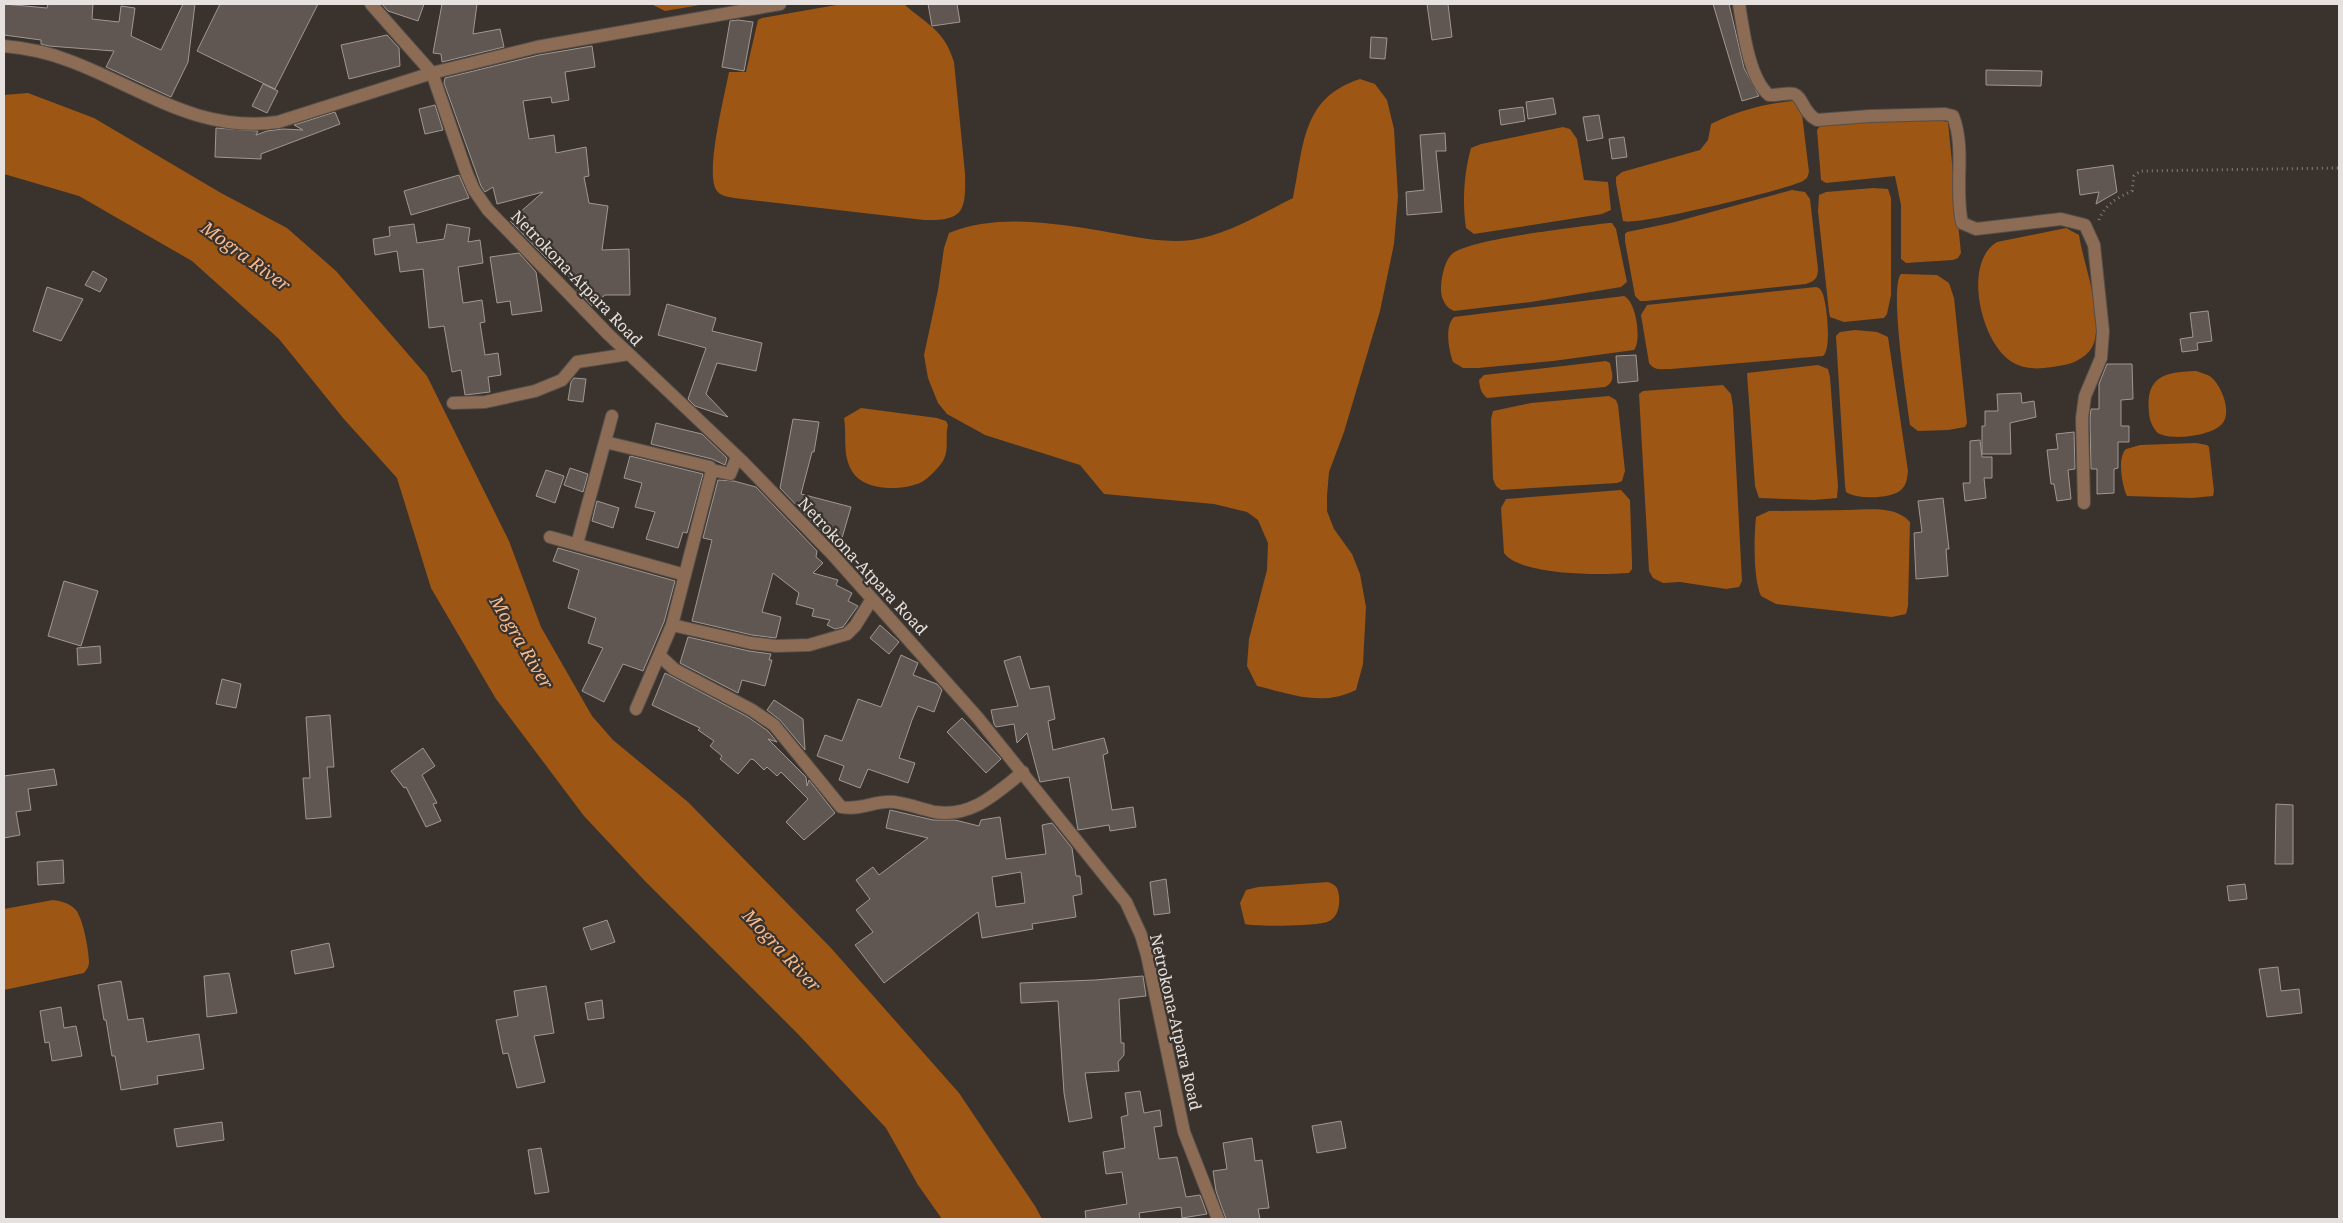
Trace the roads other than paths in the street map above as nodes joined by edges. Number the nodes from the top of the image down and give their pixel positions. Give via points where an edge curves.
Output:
1 (371, 4) edge
2 (780, 4) edge
3 (1739, 4) edge
4 (4, 46) edge
5 (432, 72) junction
6 (629, 354) junction
7 (453, 403) dead end
8 (612, 416) dead end
9 (605, 442) junction
10 (737, 457) junction
11 (712, 470) junction
12 (2084, 503) dead end
13 (550, 537) dead end
14 (578, 544) junction
15 (685, 575) junction
16 (872, 599) junction
17 (672, 625) junction
18 (660, 656) junction
19 (636, 709) dead end
20 (1023, 772) junction
21 (1218, 1219) edge

1 - 5 street, Netrokona-Atpara Road
2 - 5 street via 537,47
3 - 12 street via 1752,63 1762,89 1770,96 1796,96 1806,112 1817,120 1953,116 1959,153 1958,197 1962,223 1976,229 2061,219 2085,224 2094,245 2103,331 2101,358 2085,396 2082,418
4 - 5 street via 70,60 205,119 258,125 278,122
5 - 6 street, Netrokona-Atpara Road via 467,174 479,198
6 - 7 street via 577,362 562,380 536,391 485,402
6 - 10 street, Netrokona-Atpara Road
8 - 9 street
9 - 11 street
9 - 14 street
10 - 11 street via 730,474
10 - 16 street, Netrokona-Atpara Road
11 - 15 street
13 - 14 street
14 - 15 street
15 - 17 street
16 - 17 street via 856,626 847,634 810,645 751,643
16 - 20 street, Netrokona-Atpara Road
17 - 18 street
18 - 19 street
18 - 20 street via 674,669 774,725 841,807 851,809 894,802 938,812 968,810 993,796
20 - 21 street, Netrokona-Atpara Road via 1126,902 1141,934 1184,1132

